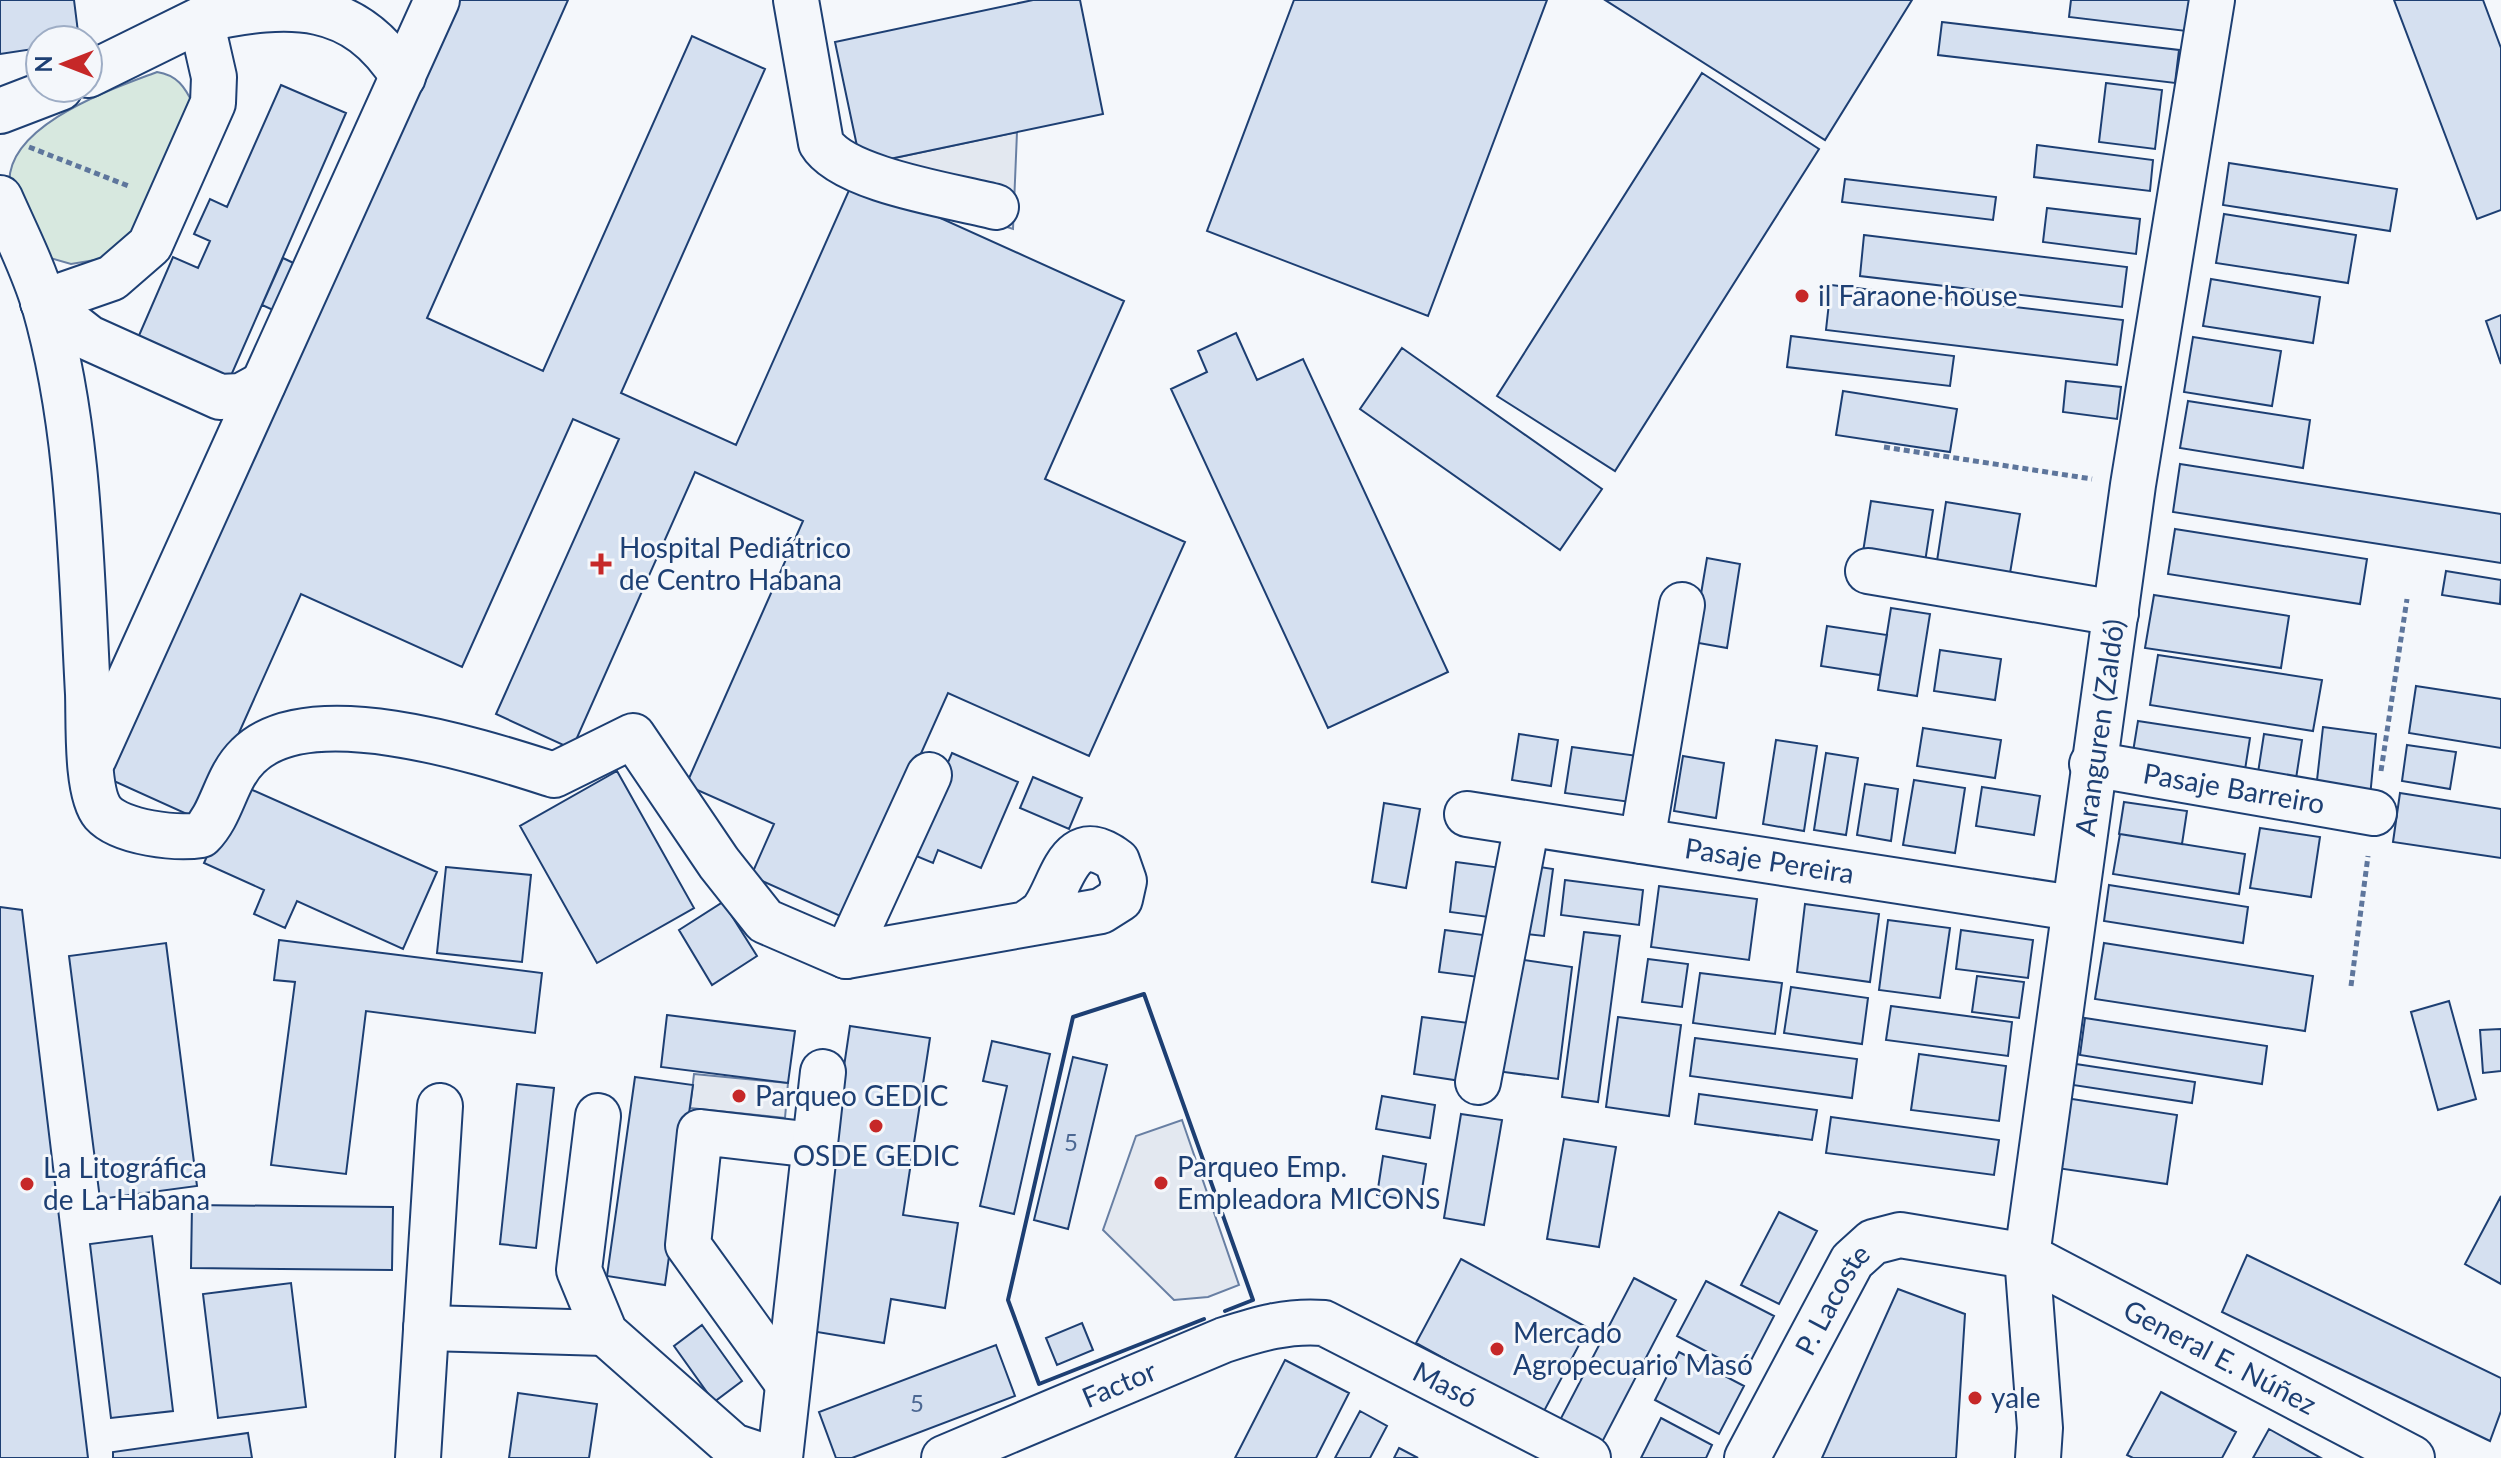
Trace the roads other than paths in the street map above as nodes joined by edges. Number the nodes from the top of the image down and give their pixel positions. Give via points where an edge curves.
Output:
1 (437, 0) edge
2 (796, 0) edge
3 (2212, 0) edge
4 (220, 10) edge
5 (104, 67) edge
6 (403, 77) junction
7 (38, 104) edge
8 (7, 126) edge
9 (0, 198) edge
10 (996, 207) dead end
11 (43, 302) junction
12 (263, 384) junction
13 (1868, 571) dead end
14 (1682, 605) dead end
15 (2116, 613) junction
16 (92, 764) junction
17 (2092, 764) junction
18 (929, 775) dead end
19 (2374, 813) dead end
20 (1467, 814) dead end
21 (1527, 824) junction
22 (1642, 841) junction
23 (2073, 908) junction
24 (1026, 924) dead end
25 (846, 956) junction
26 (823, 1072) dead end
27 (1478, 1082) dead end
28 (440, 1106) dead end
29 (598, 1116) dead end
30 (814, 1145) junction
31 (2027, 1256) junction
32 (1299, 1321) joint
33 (426, 1328) junction
34 (605, 1333) junction
35 (786, 1381) junction
36 (418, 1458) edge
37 (769, 1458) edge
38 (780, 1458) edge
39 (944, 1458) edge
40 (1588, 1458) edge
41 (1747, 1458) edge
42 (2038, 1458) edge
43 (2412, 1458) edge

1 - 6 street
2 - 10 street via 826,152 859,171
3 - 15 street, Aranguren (Zaldó)
4 - 5 street
4 - 6 street via 297,0 332,6 373,29
4 - 11 street via 213,103 150,245 112,278
6 - 12 street
7 - 8 street
9 - 11 street
11 - 12 street via 89,338 220,397 241,396
11 - 16 street via 72,463
12 - 16 street
13 - 15 street
14 - 22 street
15 - 17 street, Aranguren (Zaldó)
16 - 25 street via 103,813 140,831 190,837 208,828 248,756 293,731 405,734 554,775 633,736 765,921
17 - 19 street, Pasaje Barreiro
17 - 23 street, Aranguren (Zaldó)
18 - 25 street
20 - 21 street, Pasaje Pereira
21 - 22 street, Pasaje Pereira
21 - 27 street
22 - 23 street, Pasaje Pereira
23 - 31 street, Aranguren (Zaldó)
24 - 25 street
26 - 30 street
28 - 33 street
29 - 34 street via 579,1270
30 - 35 street
30 - 35 street via 700,1132 688,1245
31 - 41 street, P. Lacoste via 1900,1235 1873,1242 1852,1261
31 - 42 street, Aranguren (Zaldó)
31 - 43 street, General E. Núñez
32 - 39 street, Factor via 1224,1340
32 - 40 street, Masó via 1324,1323
33 - 34 street
33 - 36 street
34 - 37 street via 733,1446
35 - 38 street

